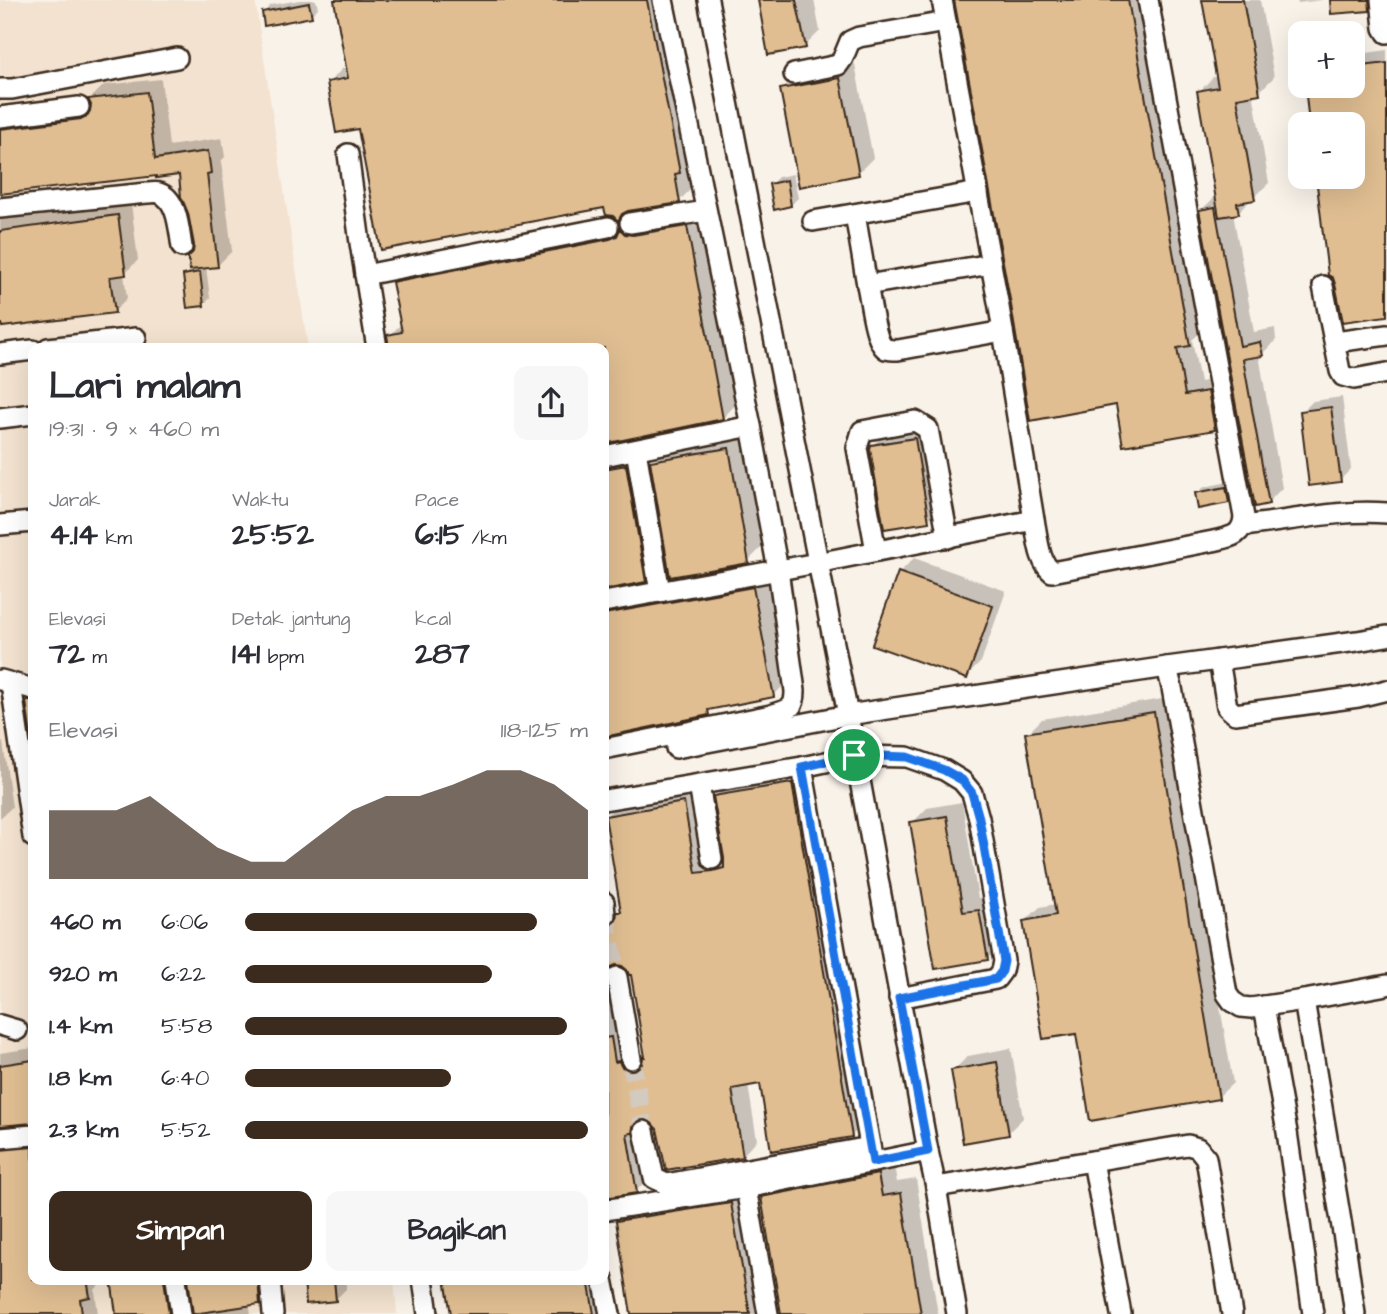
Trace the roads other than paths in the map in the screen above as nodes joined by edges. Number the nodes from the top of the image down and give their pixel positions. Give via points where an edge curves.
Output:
1 (663, 0) edge
2 (708, 0) edge
3 (942, 0) edge
4 (1148, 0) edge
5 (1381, 0) edge
6 (946, 22) junction
7 (1387, 33) edge
8 (177, 58) dead end
9 (794, 74) dead end
10 (0, 89) edge
11 (79, 107) dead end
12 (0, 117) edge
13 (348, 154) dead end
14 (978, 192) junction
15 (0, 208) edge
16 (706, 211) junction
17 (855, 214) junction
18 (813, 221) dead end
19 (630, 223) dead end
20 (608, 227) dead end
21 (182, 247) dead end
22 (991, 264) junction
23 (365, 275) junction
24 (867, 285) junction
25 (1323, 286) dead end
26 (1003, 331) junction
27 (1387, 335) edge
28 (136, 338) dead end
29 (1335, 342) junction
30 (92, 343) edge
31 (376, 343) edge
32 (28, 351) edge
33 (0, 354) edge
34 (1387, 373) edge
35 (28, 415) edge
36 (0, 418) edge
37 (751, 426) junction
38 (636, 450) junction
39 (609, 455) edge
40 (1387, 513) edge
41 (1034, 520) junction
42 (28, 522) edge
43 (0, 525) edge
44 (1243, 526) junction
45 (948, 537) junction
46 (876, 551) junction
47 (817, 563) junction
48 (778, 570) junction
49 (660, 592) junction
50 (609, 601) edge
51 (1387, 636) edge
52 (1219, 660) junction
53 (1167, 667) junction
54 (5, 681) edge
55 (28, 688) edge
56 (1387, 690) edge
57 (848, 715) junction
58 (609, 748) edge
59 (854, 755) junction
60 (609, 761) edge
61 (802, 767) junction
62 (699, 785) junction
63 (609, 799) edge
64 (28, 809) edge
65 (712, 859) dead end
66 (617, 977) tunnel mouth
67 (1387, 985) edge
68 (899, 998) junction
69 (1304, 1000) junction
70 (1264, 1006) junction
71 (631, 1059) tunnel mouth
72 (644, 1131) tunnel mouth
73 (28, 1135) edge
74 (0, 1138) edge
75 (928, 1151) junction
76 (871, 1155) junction
77 (1093, 1161) junction
78 (936, 1187) junction
79 (746, 1188) junction
80 (609, 1209) edge
81 (177, 1285) edge
82 (271, 1285) edge
83 (424, 1285) edge
84 (604, 1285) edge
85 (181, 1314) edge
86 (273, 1314) edge
87 (428, 1314) edge
88 (610, 1314) edge
89 (768, 1314) edge
90 (957, 1314) edge
91 (1121, 1314) edge
92 (1232, 1314) edge
93 (1313, 1314) edge
94 (1355, 1314) edge

1 - 16 lane
2 - 47 lane
3 - 6 lane
4 - 44 lane
5 - 7 lane
6 - 9 lane via 859,37 850,41 838,65
6 - 14 lane
8 - 10 lane
11 - 12 lane
13 - 23 lane
14 - 17 lane
14 - 22 lane
15 - 21 lane via 160,193 175,212
16 - 19 lane
16 - 37 lane
17 - 18 lane
17 - 24 lane
20 - 23 lane
22 - 24 lane
22 - 26 lane
23 - 31 lane
24 - 26 lane via 886,349 898,351
25 - 29 lane
26 - 41 lane
27 - 29 lane
28 - 30 lane
29 - 34 lane via 1343,376 1354,379
32 - 33 lane
35 - 36 lane
37 - 38 lane
37 - 48 lane
38 - 39 lane
38 - 49 lane
40 - 44 lane via 1333,513
41 - 44 lane via 1043,561 1052,572 1213,541 1239,532
41 - 45 lane
42 - 43 lane
45 - 46 lane
45 - 46 lane via 928,429 915,421 862,431 857,448
46 - 47 lane
47 - 48 lane
47 - 57 lane
48 - 49 lane
48 - 58 lane via 795,691 790,708
49 - 50 lane
51 - 52 lane
52 - 53 lane
52 - 56 lane via 1227,707 1234,714
53 - 57 lane
53 - 70 lane via 1227,994 1241,1007
54 - 55 lane
54 - 64 lane
57 - 59 lane
57 - 60 lane
59 - 61 lane
59 - 68 lane
59 - 68 lane via 907,757 944,770 962,780 972,793 979,818 1002,971 996,979
61 - 62 lane
61 - 76 lane
62 - 63 lane
62 - 65 lane
66 - 71 lane
67 - 69 lane
68 - 75 lane
69 - 70 lane
69 - 94 lane
70 - 93 lane
72 - 76 lane via 654,1178 666,1184
73 - 74 lane
75 - 76 lane
75 - 78 lane
76 - 79 lane
77 - 78 lane
77 - 91 lane
77 - 92 lane via 1188,1145 1198,1148 1206,1158
78 - 90 lane
79 - 80 lane
79 - 89 lane
81 - 85 lane
82 - 86 lane
83 - 87 lane
84 - 88 lane

